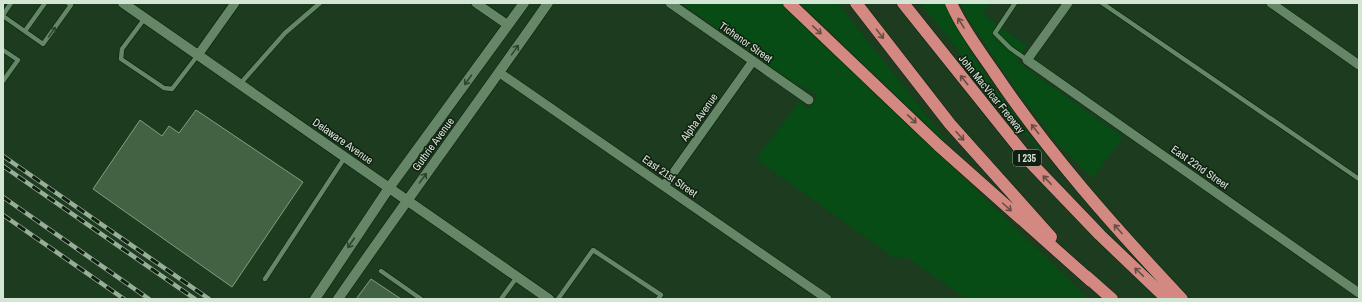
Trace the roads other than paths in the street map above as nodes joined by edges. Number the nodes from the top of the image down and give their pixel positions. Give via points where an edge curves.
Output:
1 (11, 3) edge
2 (45, 3) edge
3 (68, 3) edge
4 (123, 3) edge
5 (235, 3) edge
6 (320, 3) edge
7 (476, 3) edge
8 (524, 3) edge
9 (548, 3) edge
10 (670, 3) edge
11 (789, 3) edge
12 (856, 3) edge
13 (903, 3) edge
14 (951, 3) edge
15 (1015, 3) edge
16 (1068, 3) edge
17 (1102, 3) edge
18 (1271, 3) edge
19 (3, 15) edge
20 (145, 18) junction
21 (508, 25) junction
22 (25, 31) junction
23 (3, 50) edge
24 (198, 55) junction
25 (1027, 60) junction
26 (753, 61) junction
27 (1359, 65) edge
28 (500, 73) junction
29 (3, 81) edge
30 (240, 84) junction
31 (810, 100) dead end
32 (345, 157) junction
33 (1359, 179) edge
34 (664, 186) junction
35 (389, 188) junction
36 (407, 200) junction
37 (381, 271) dead end
38 (517, 277) junction
39 (265, 279) dead end
40 (1090, 281) junction
41 (1359, 293) edge
42 (315, 299) edge
43 (338, 299) edge
44 (421, 299) edge
45 (501, 299) edge
46 (549, 299) edge
47 (558, 299) edge
48 (658, 299) edge
49 (827, 299) edge
50 (1112, 299) edge
51 (1167, 299) edge
52 (1182, 299) edge

1 - 19 lane
2 - 22 lane
22 -> 3 lane via 43,44 71,5
4 - 20 main road, Delaware Avenue
5 - 24 street
6 - 30 lane via 285,33
7 - 21 street
8 - 21 main road, Guthrie Avenue
28 -> 9 main road, Guthrie Avenue
10 - 26 street, Tichenor Street
11 -> 40 highway via 938,145
12 -> 40 highway via 950,124
51 -> 13 highway, John MacVicar Freeway / I 235 via 1100,235 1031,163
52 -> 14 highway via 1093,201 1013,100 958,19
15 - 25 lane via 996,33 1010,48
16 - 25 street
17 - 33 lane
18 - 27 street
19 - 22 lane
20 - 24 main road, Delaware Avenue
20 - 24 lane via 122,49 121,59 164,88 172,89
21 -> 35 main road, Guthrie Avenue
23 - 29 lane via 18,60
24 - 30 main road, Delaware Avenue
25 - 41 street, East 22nd Street
26 - 31 street, Tichenor Street
26 - 34 street, Alpha Avenue
28 - 34 street, East 21st Street
36 -> 28 main road, Guthrie Avenue
30 - 32 main road, Delaware Avenue
32 - 35 main road, Delaware Avenue
32 - 39 lane
34 - 49 street, East 21st Street
35 - 36 main road, Delaware Avenue
35 -> 42 main road, Guthrie Avenue
36 - 38 main road, Delaware Avenue
36 - 43 main road, Guthrie Avenue
37 - 44 lane
38 - 45 lane
38 - 46 main road, Delaware Avenue
40 - 50 highway
47 - 48 lane via 593,250 661,295

